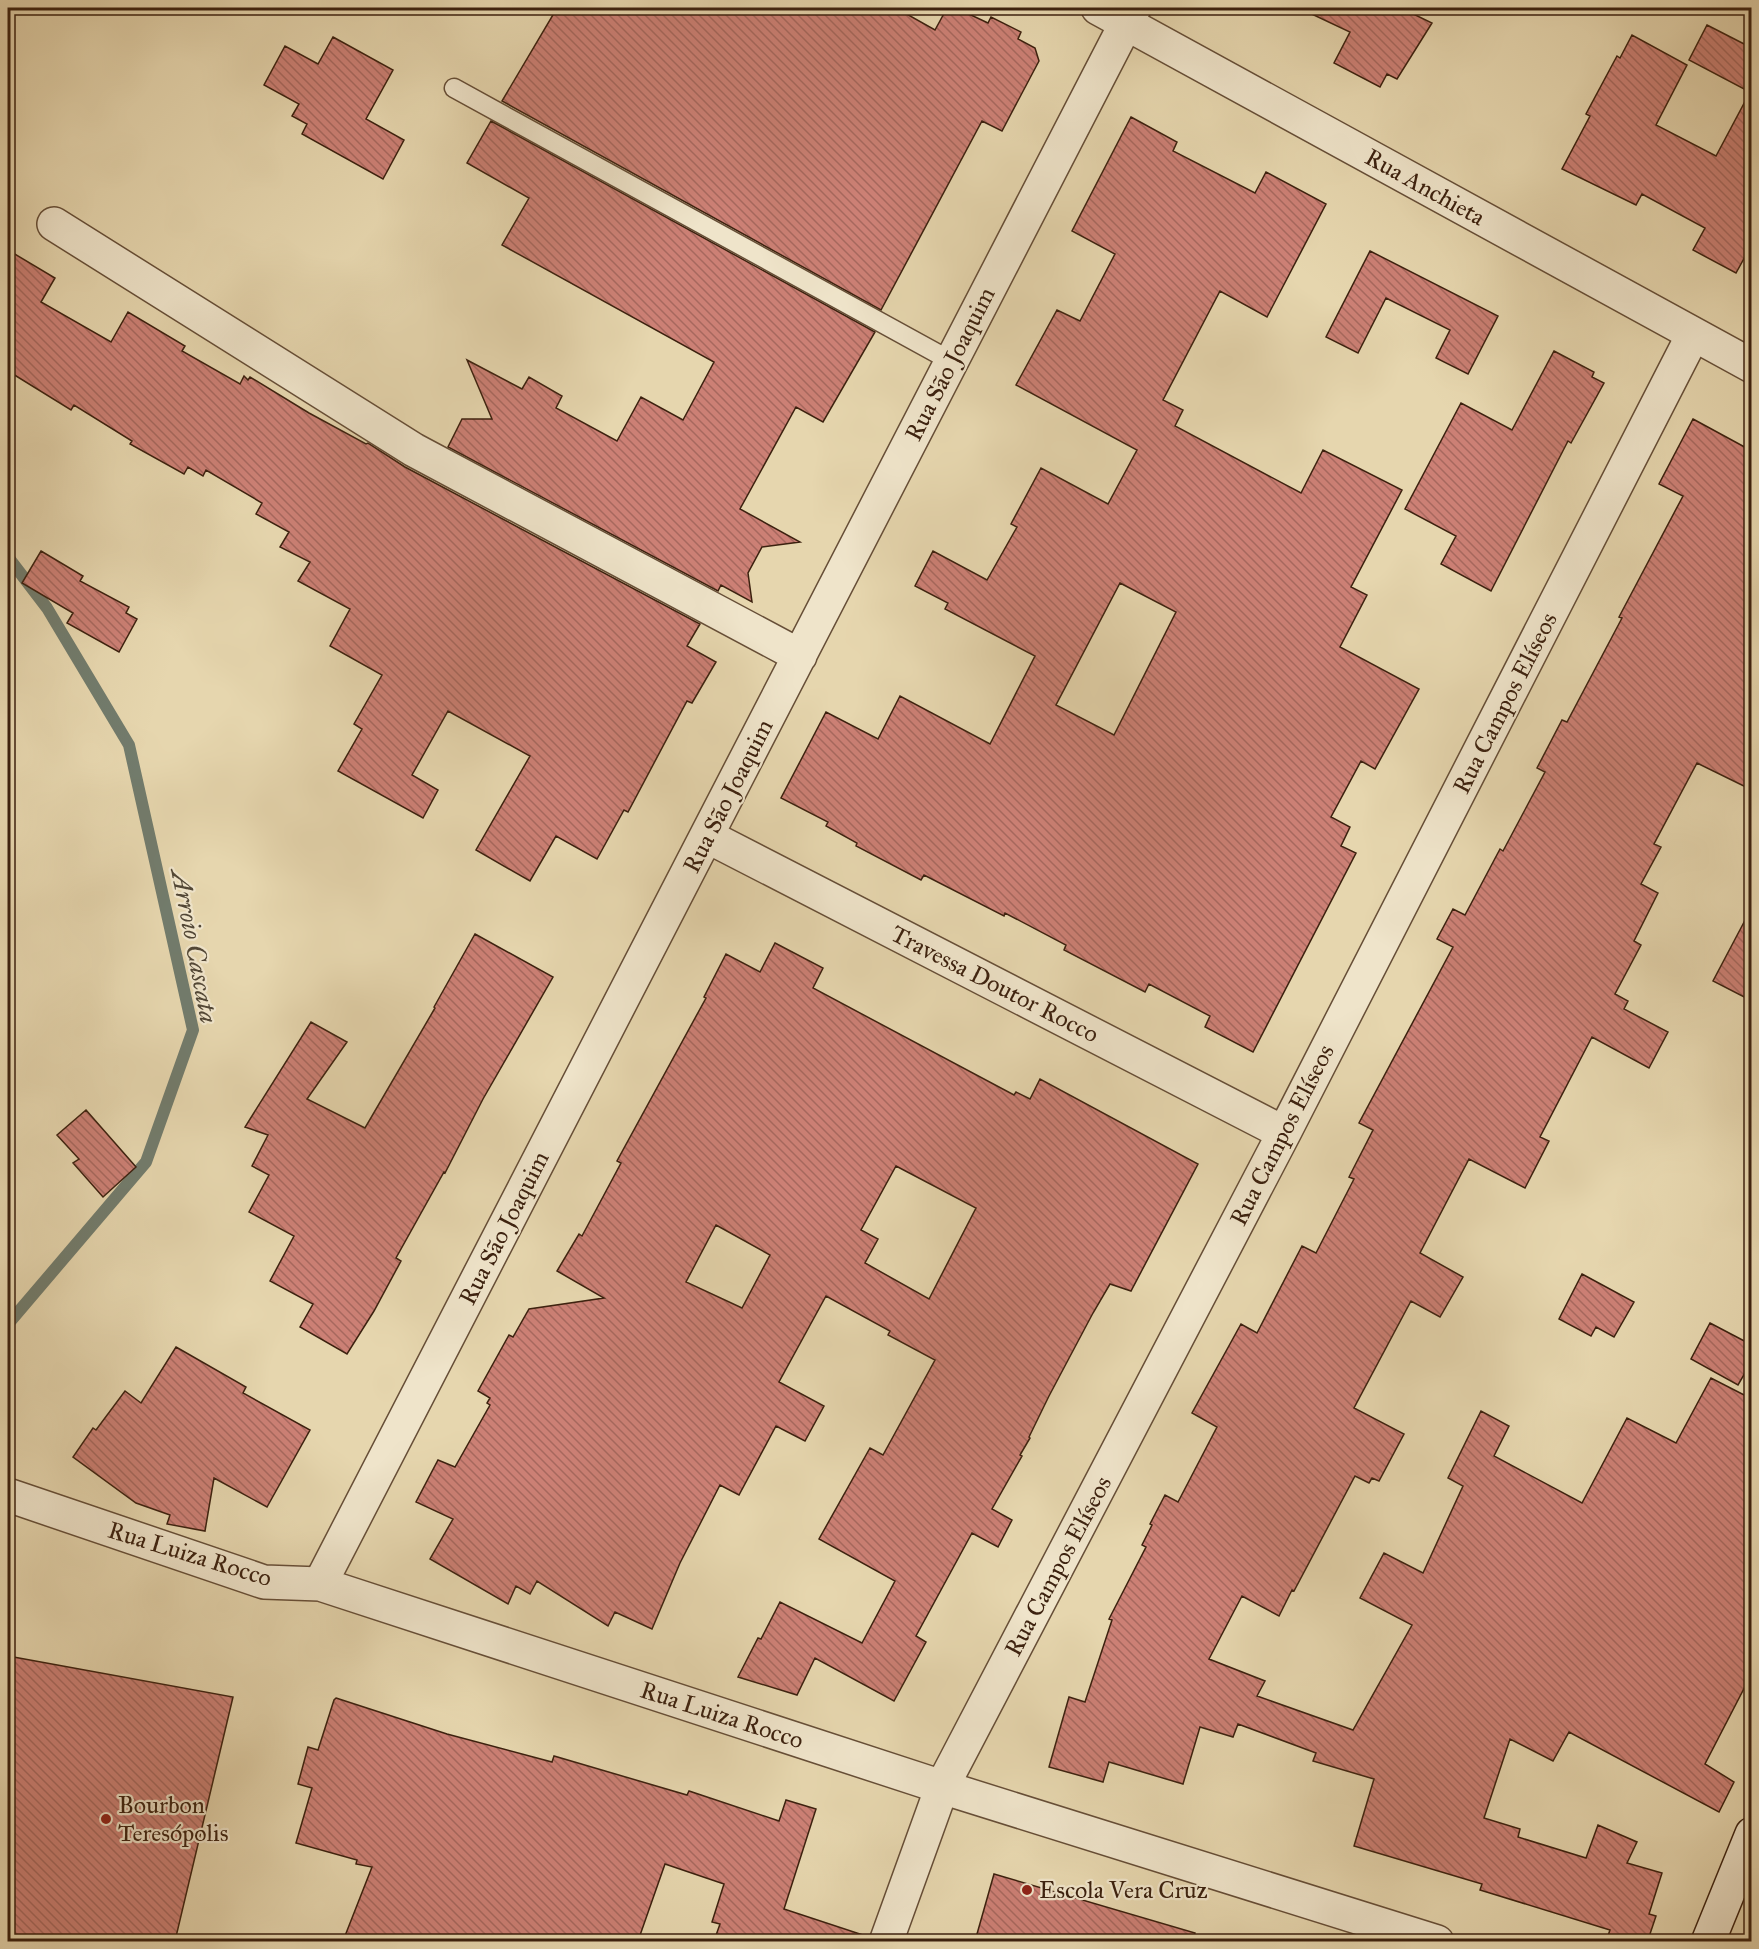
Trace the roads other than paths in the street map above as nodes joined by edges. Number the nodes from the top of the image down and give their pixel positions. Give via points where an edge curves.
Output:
1 (1120, 12) edge
2 (454, 88) dead end
3 (54, 224) dead end
4 (1693, 335) junction
5 (951, 361) junction
6 (1752, 366) edge
7 (800, 656) junction
8 (707, 836) junction
9 (1284, 1133) junction
10 (8, 1495) edge
11 (320, 1584) junction
12 (942, 1787) junction
13 (1752, 1834) edge
14 (886, 1941) edge
15 (1437, 1941) edge
16 (1708, 1941) edge

1 - 4 street, Rua Anchieta
1 - 5 street, Rua São Joaquim
2 - 5 lane
3 - 7 street via 414,450
4 - 6 street, Rua Anchieta
4 - 9 street, Rua Campos Elíseos
5 - 7 street, Rua São Joaquim
7 - 8 street, Rua São Joaquim
8 - 9 street, Travessa Doutor Rocco
8 - 11 street, Rua São Joaquim
9 - 12 street, Rua Campos Elíseos
10 - 11 street, Rua Luiza Rocco via 264,1582
11 - 12 street, Rua Luiza Rocco
12 - 14 street, Rua Campos Elíseos
12 - 15 street, Rua Luiza Rocco
13 - 16 street

